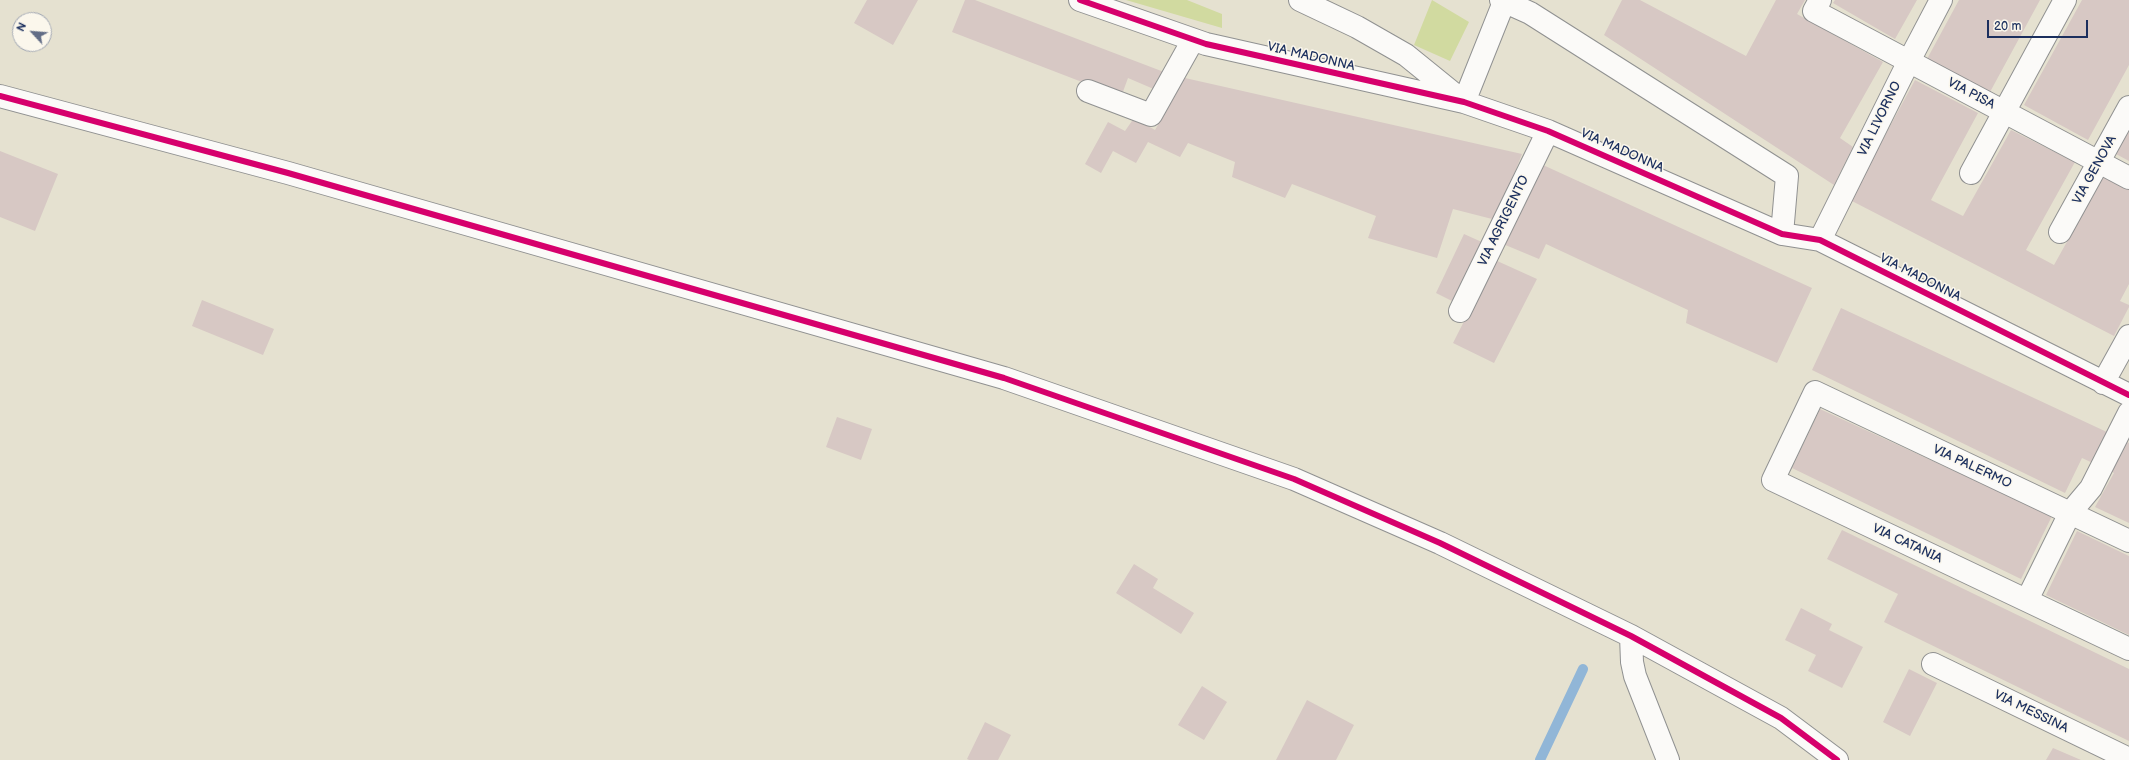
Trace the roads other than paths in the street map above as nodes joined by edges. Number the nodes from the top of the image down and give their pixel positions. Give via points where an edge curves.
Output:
1 (1080, 0) edge
2 (1300, 0) edge
3 (1941, 0) edge
4 (2065, 0) edge
5 (1503, 1) edge
6 (1817, 5) edge
7 (1193, 40) junction
8 (1909, 61) junction
9 (1088, 91) dead end
10 (0, 96) edge
11 (1464, 102) junction
12 (2129, 107) edge
13 (2004, 112) junction
14 (1548, 131) junction
15 (2099, 162) junction
16 (1971, 174) dead end
17 (2129, 178) edge
18 (2060, 232) dead end
19 (1782, 234) junction
20 (1820, 240) junction
21 (1460, 311) dead end
22 (2129, 336) edge
23 (2103, 383) junction
24 (1815, 392) joint
25 (2129, 395) edge
26 (2129, 413) edge
27 (2070, 513) junction
28 (2129, 541) edge
29 (2027, 600) junction
30 (1631, 636) junction
31 (2129, 649) edge
32 (1933, 664) dead end
33 (2129, 759) edge
34 (1668, 760) edge
35 (1837, 760) edge

1 - 7 street, VIA MADONNA
2 - 11 street via 1357,27 1406,56
3 - 8 street, VIA LIVORNO
4 - 13 street
5 - 11 street
5 - 19 street via 1530,13 1787,176
6 - 8 street, VIA PISA
7 - 9 street via 1151,115
7 - 11 street, VIA MADONNA
8 - 13 street, VIA PISA
8 - 20 street, VIA LIVORNO
10 - 30 street via 288,173 1004,378 1294,480 1440,543
11 - 14 street, VIA MADONNA
12 - 15 street, VIA GENOVA
13 - 15 street, VIA PISA
13 - 16 street
14 - 19 street, VIA MADONNA
14 - 21 street, VIA AGRIGENTO
15 - 17 street, VIA PISA
15 - 18 street, VIA GENOVA
19 - 20 street, VIA MADONNA
20 - 23 street, VIA MADONNA
22 - 23 street
23 - 25 street, VIA MADONNA
24 - 27 street, VIA PALERMO
24 - 29 street, VIA CATANIA via 1773,480
26 - 27 street via 2091,488
27 - 28 street, VIA PALERMO
27 - 29 street
29 - 31 street, VIA CATANIA
30 - 34 street via 1635,676
30 - 35 street via 1781,718
32 - 33 street, VIA MESSINA

